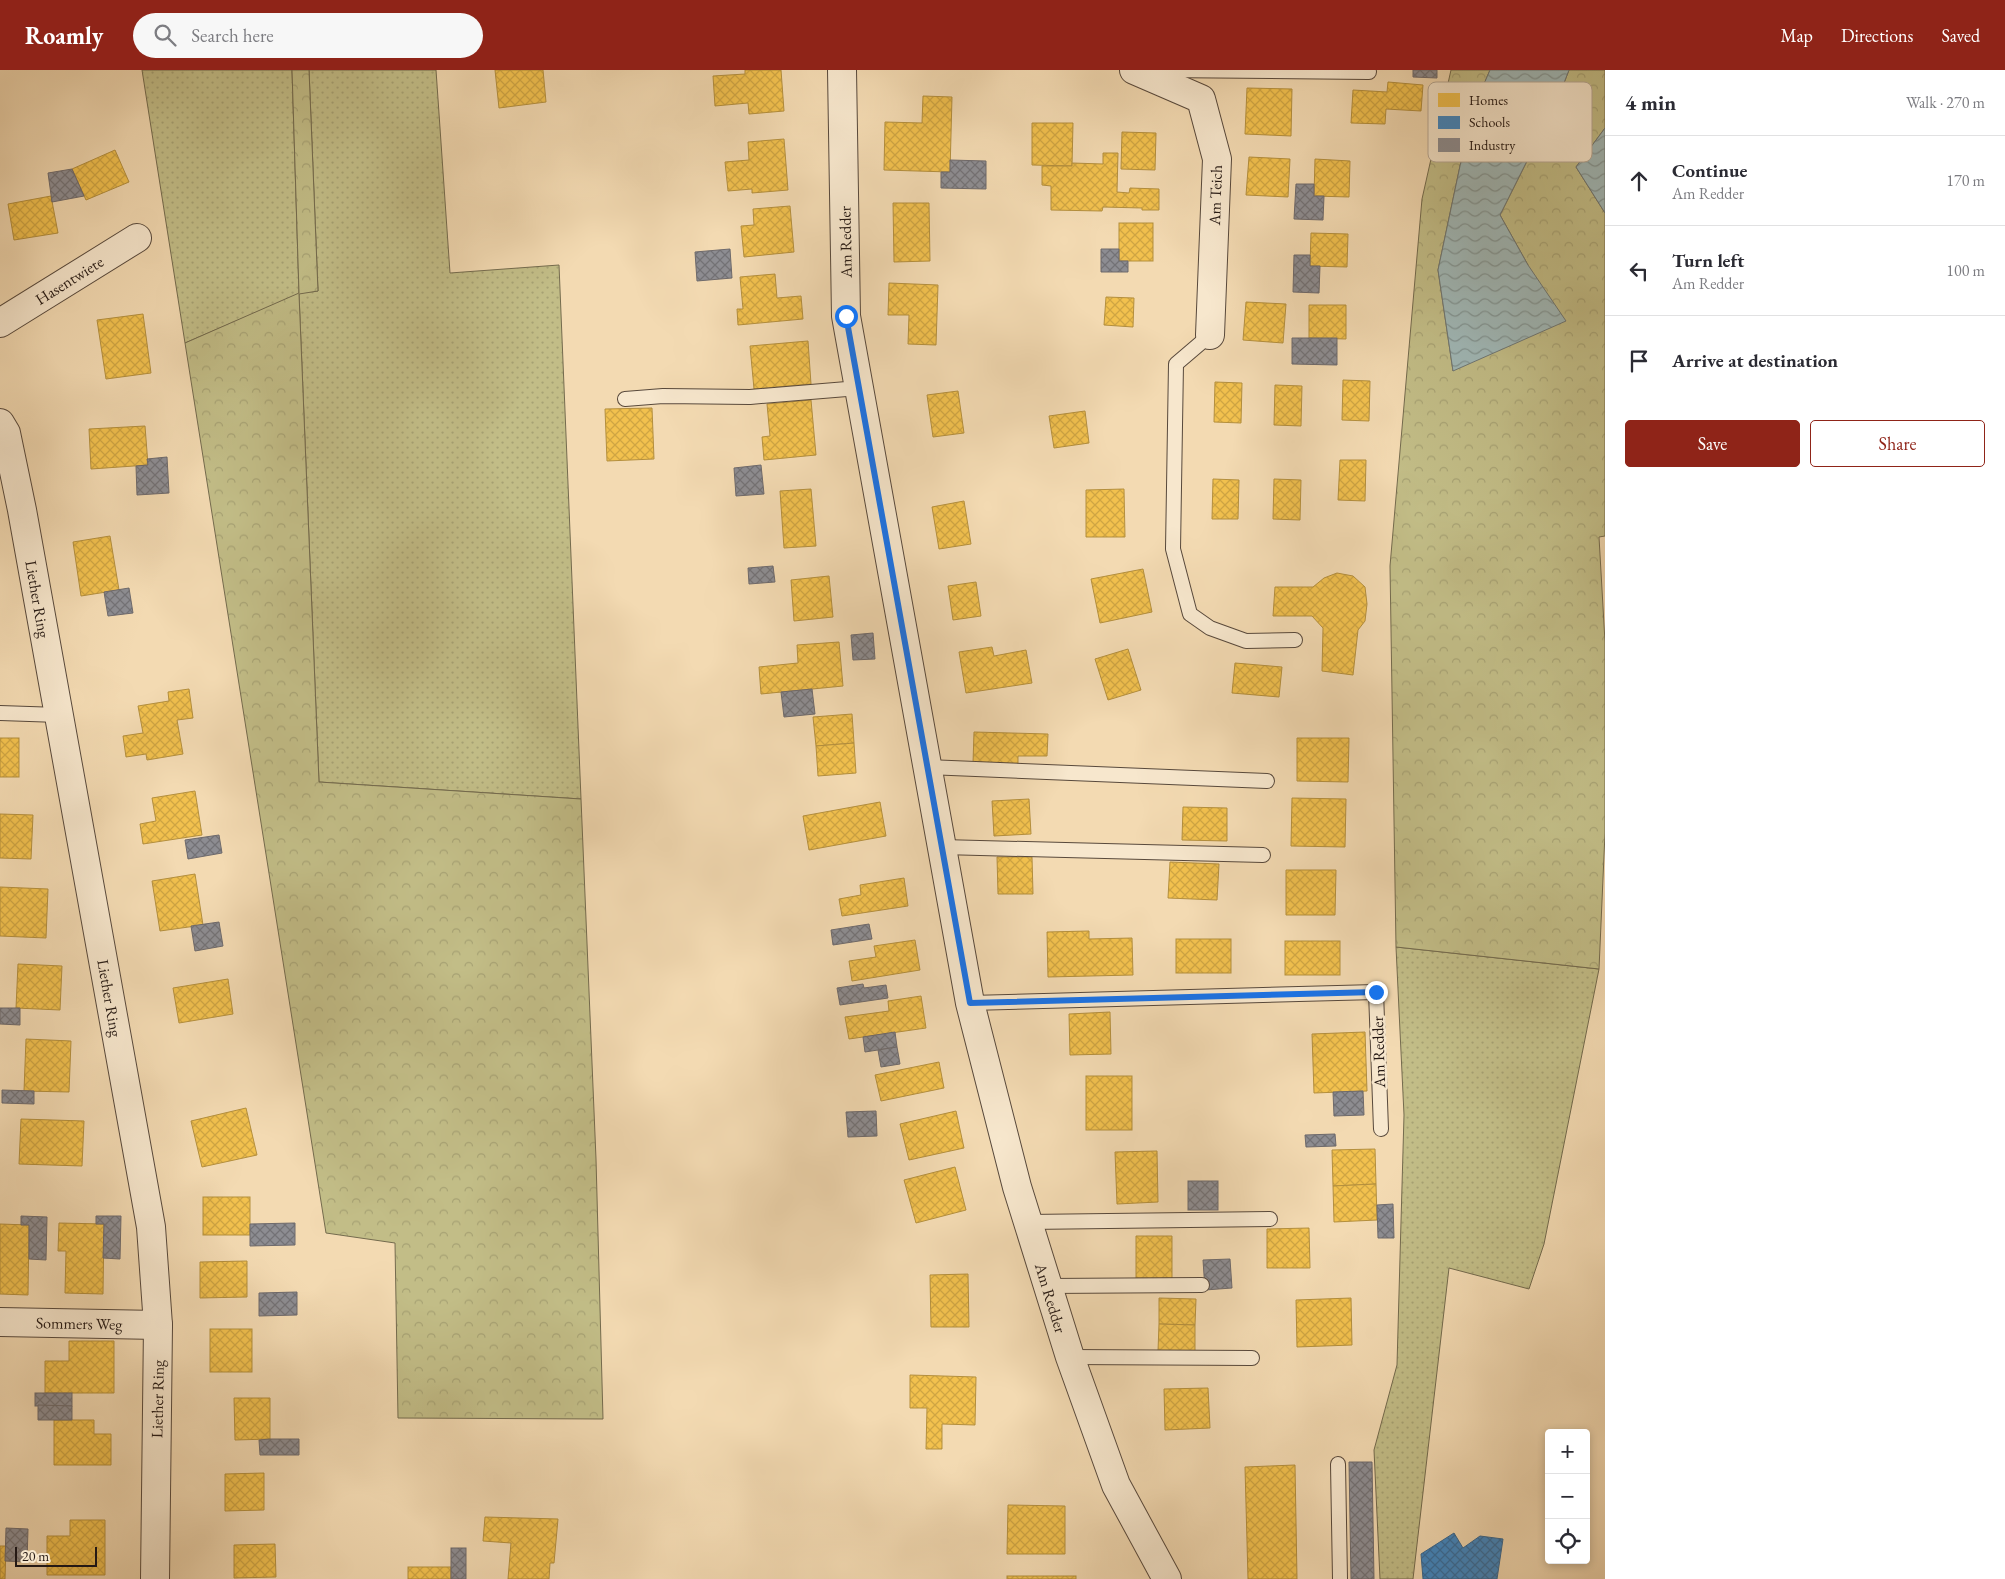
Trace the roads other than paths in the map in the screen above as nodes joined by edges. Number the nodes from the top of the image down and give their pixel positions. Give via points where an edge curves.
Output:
1 (842, 70) edge
2 (1134, 70) edge
3 (1159, 70) edge
4 (1369, 72) dead end
5 (137, 238) dead end
6 (0, 322) edge
7 (1210, 335) joint
8 (859, 388) junction
9 (625, 399) dead end
10 (0, 424) edge
11 (1295, 640) dead end
12 (0, 713) edge
13 (59, 715) junction
14 (927, 767) junction
15 (1267, 781) dead end
16 (942, 847) junction
17 (1263, 855) dead end
18 (970, 1003) junction
19 (1381, 1129) dead end
20 (1270, 1219) dead end
21 (1028, 1222) junction
22 (1202, 1285) dead end
23 (1048, 1286) junction
24 (0, 1322) edge
25 (158, 1325) junction
26 (1070, 1357) junction
27 (1252, 1358) dead end
28 (1338, 1464) dead end
29 (155, 1579) edge
30 (1167, 1579) edge
31 (1340, 1579) edge

1 - 8 street, Am Redder via 846,316
2 - 7 street, Am Teich via 1201,98 1217,159
3 - 4 lane
5 - 6 street, Hasentwiete
7 - 11 lane via 1176,364 1173,549 1190,614 1210,628 1246,641
8 - 9 lane via 750,397
8 - 14 street, Am Redder
10 - 13 street, Liether Ring via 6,433 22,510
12 - 13 lane
13 - 25 street, Liether Ring via 151,1227
14 - 15 lane
14 - 16 street, Am Redder
16 - 17 lane
16 - 18 street, Am Redder
18 - 19 lane, Am Redder via 1376,992
18 - 21 street, Am Redder
20 - 21 lane
21 - 23 street, Am Redder
22 - 23 lane
23 - 26 street, Am Redder
24 - 25 street, Sommers Weg
25 - 29 street, Liether Ring
26 - 27 lane
26 - 30 street, Am Redder via 1116,1486
28 - 31 lane

